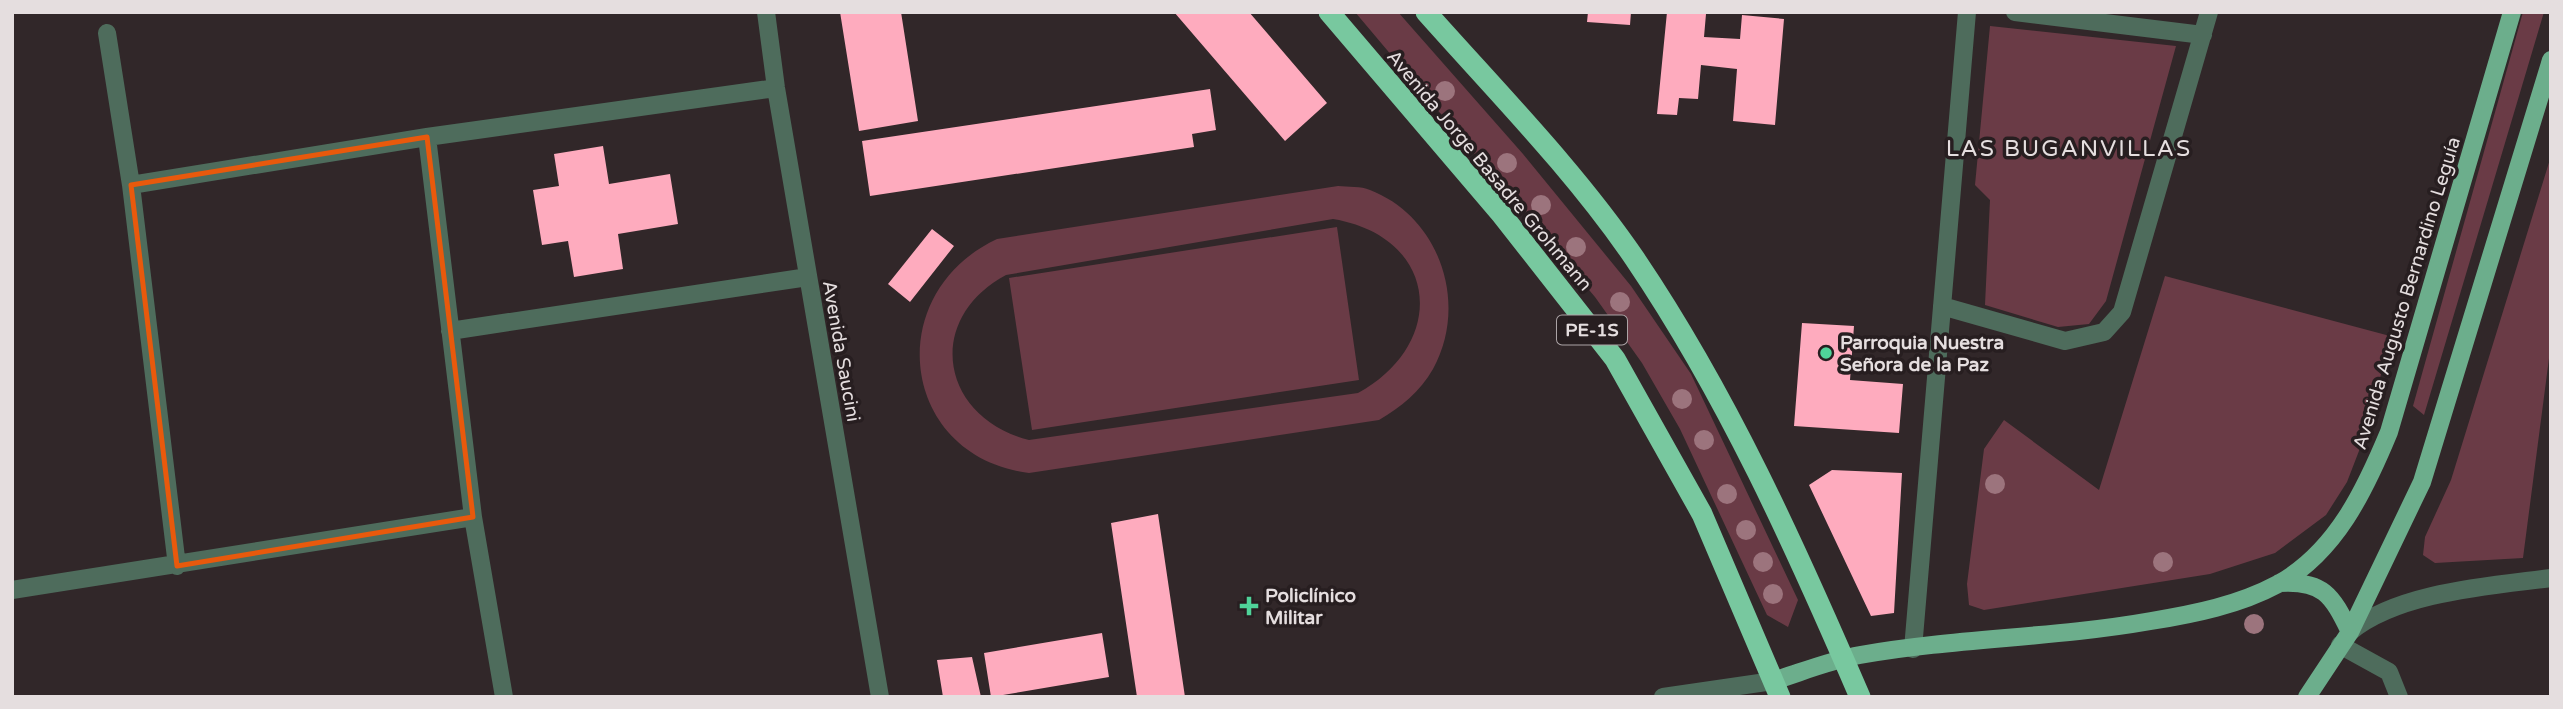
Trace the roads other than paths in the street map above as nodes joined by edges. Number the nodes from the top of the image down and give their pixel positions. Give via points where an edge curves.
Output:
1 (766, 12) edge
2 (1329, 12) edge
3 (1426, 12) edge
4 (1967, 12) edge
5 (2015, 12) edge
6 (2209, 12) edge
7 (2512, 12) edge
8 (107, 33) dead end
9 (2203, 35) junction
10 (2551, 60) edge
11 (776, 88) junction
12 (427, 137) junction
13 (131, 185) junction
14 (808, 277) junction
15 (1942, 306) junction
16 (450, 331) junction
17 (473, 517) junction
18 (177, 566) junction
19 (2551, 578) edge
20 (2279, 583) junction
21 (12, 590) edge
22 (2345, 639) junction
23 (1913, 649) junction
24 (1844, 659) junction
25 (1777, 689) edge
26 (504, 697) edge
27 (880, 697) edge
28 (1663, 697) edge
29 (1860, 697) edge
30 (2307, 697) edge
31 (2399, 697) edge

1 - 11 street, Avenida Saucini
2 - 25 highway, Avenida Jorge Basadre Grohmann / PE-1S via 1502,215 1615,359 1702,514
3 - 24 highway via 1633,256 1737,431
4 - 15 street
5 - 9 street
6 - 9 street
7 - 20 main road, Avenida Augusto Bernardino Leguía via 2389,432 2344,524
8 - 13 street
9 - 15 street via 2122,312 2104,332 2065,341
10 - 22 main road via 2422,482
11 - 12 street
11 - 14 street, Avenida Saucini
12 - 13 street
12 - 16 street
13 - 18 street
14 - 16 street
14 - 27 street, Avenida Saucini
15 - 23 street
16 - 17 street
17 - 18 street
17 - 26 street
18 - 21 street
19 - 22 street via 2421,600 2376,616
20 - 22 main road via 2300,581 2324,590 2335,602
20 - 23 main road, Avenida Augusto Bernardino Leguía via 2205,612 2111,628
22 - 30 main road
22 - 31 street via 2389,672
23 - 24 main road, Avenida Augusto Bernardino Leguía
24 - 25 main road, Avenida Augusto Bernardino Leguía
24 - 29 highway
25 - 28 street

